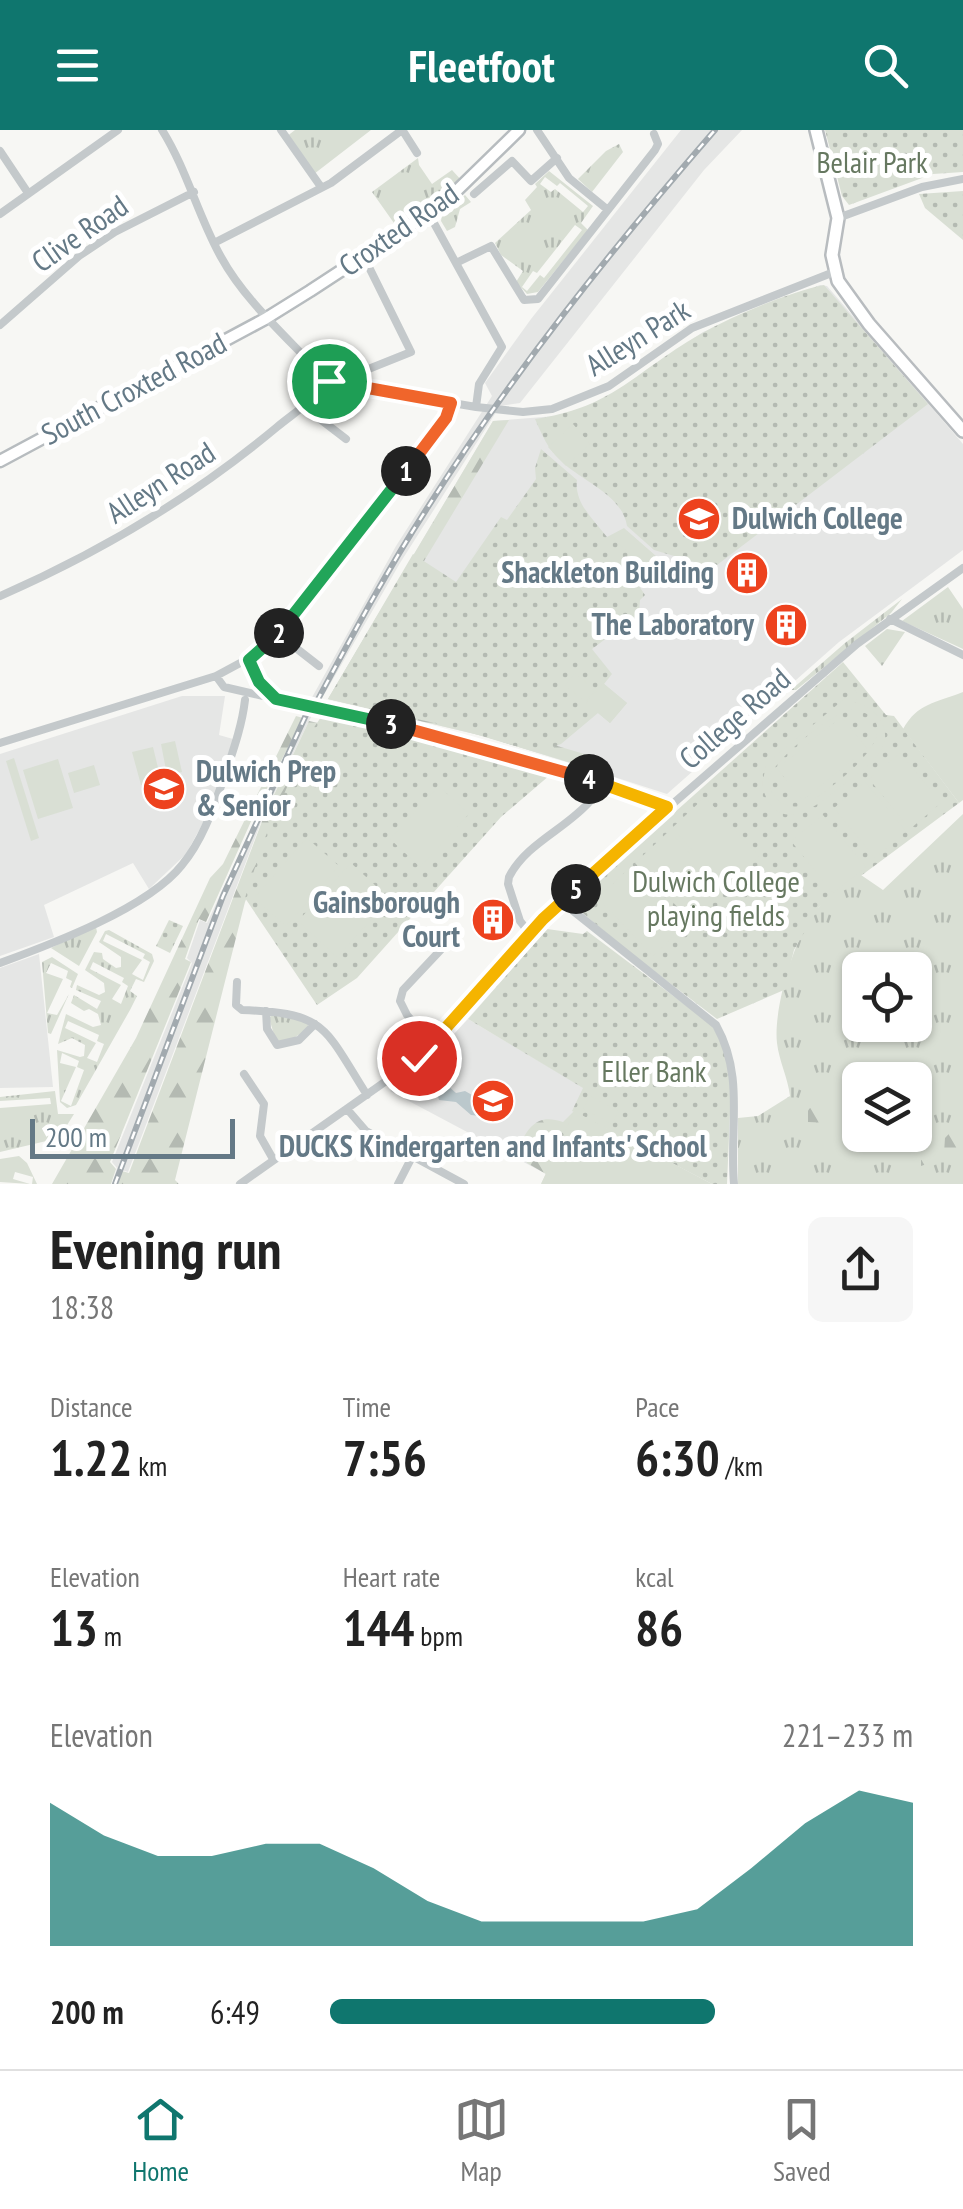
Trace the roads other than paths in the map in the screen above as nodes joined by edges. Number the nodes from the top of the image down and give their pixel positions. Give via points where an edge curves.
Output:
1 (118, 130) edge
2 (162, 130) edge
3 (296, 130) edge
4 (500, 130) edge
5 (518, 130) edge
6 (537, 130) edge
7 (816, 130) edge
8 (402, 131) edge
9 (283, 134) edge
10 (654, 134) dead end
11 (509, 140) junction
12 (0, 151) edge
13 (417, 152) dead end
14 (558, 158) junction
15 (963, 180) edge
16 (321, 187) junction
17 (194, 192) junction
18 (28, 193) junction
19 (474, 194) dead end
20 (608, 210) junction
21 (0, 214) edge
22 (429, 214) junction
23 (838, 218) junction
24 (489, 232) dead end
25 (214, 243) junction
26 (491, 246) junction
27 (364, 256) junction
28 (456, 263) junction
29 (834, 272) junction
30 (269, 317) junction
31 (0, 326) edge
32 (329, 381) junction
33 (348, 385) junction
34 (451, 403) junction
35 (302, 406) junction
36 (476, 407) junction
37 (963, 431) edge
38 (346, 439) dead end
39 (0, 462) edge
40 (963, 568) edge
41 (0, 596) edge
42 (890, 619) junction
43 (278, 634) junction
44 (963, 655) edge
45 (249, 660) junction
46 (318, 666) dead end
47 (216, 676) junction
48 (276, 699) junction
49 (247, 707) dead end
50 (0, 743) edge
51 (591, 800) dead end
52 (667, 807) junction
53 (562, 902) junction
54 (533, 933) junction
55 (450, 940) dead end
56 (0, 963) edge
57 (237, 982) dead end
58 (266, 1011) junction
59 (315, 1024) junction
60 (433, 1045) junction
61 (244, 1074) dead end
62 (367, 1094) junction
63 (347, 1109) junction
64 (413, 1155) junction
65 (273, 1160) junction
66 (240, 1184) edge
67 (398, 1184) edge
68 (464, 1184) edge
69 (734, 1184) edge

1 - 18 street
2 - 17 street
3 - 9 street
4 - 11 street
5 - 11 main road, Croxted Road
6 - 14 street
7 - 23 highway
8 - 13 street
8 - 16 street
9 - 16 street
10 - 20 street via 655,150
11 - 22 main road, Croxted Road
12 - 18 street
14 - 19 street via 531,182 512,160
14 - 20 street via 569,178
15 - 23 street via 922,187
16 - 25 street
17 - 25 street
17 - 31 street, Clive Road via 79,256
18 - 21 street
20 - 26 street via 531,302
22 - 27 main road, Croxted Road
22 - 28 street
23 - 29 highway
24 - 26 street
25 - 30 street
26 - 28 street
27 - 30 main road, Croxted Road
27 - 33 street via 411,352 356,374
28 - 36 street via 502,347 479,384
29 - 36 street, Alleyn Park via 692,328 578,400 538,412
29 - 37 highway
30 - 32 street
30 - 39 main road, South Croxted Road
32 - 33 street, Alleyn Park
32 - 35 street, Alleyn Road
33 - 34 street, Alleyn Park
34 - 36 street, Alleyn Park
34 - 43 street via 441,425
35 - 38 street
35 - 41 street, Alleyn Road via 153,519
40 - 42 street, College Road
42 - 44 street
42 - 52 street, College Road
43 - 45 street
43 - 46 street
45 - 47 street
45 - 48 street
47 - 48 street via 224,687
47 - 50 street
48 - 52 street, bridge via 465,742
49 - 56 street via 213,810 180,869 127,907
51 - 54 street via 508,877 520,921
52 - 53 street, College Road
53 - 54 street, College Road
53 - 69 street via 716,1025 734,1072
54 - 60 street, College Road
55 - 60 street via 400,1000
57 - 58 street via 239,1008
58 - 59 street
58 - 59 street via 277,1044 299,1040
59 - 62 street
60 - 62 street, College Road
61 - 65 street via 264,1104 260,1136
62 - 63 street, College Road
63 - 64 street via 361,1128
63 - 65 street, College Road
64 - 67 street
64 - 68 street
65 - 66 street, College Road

